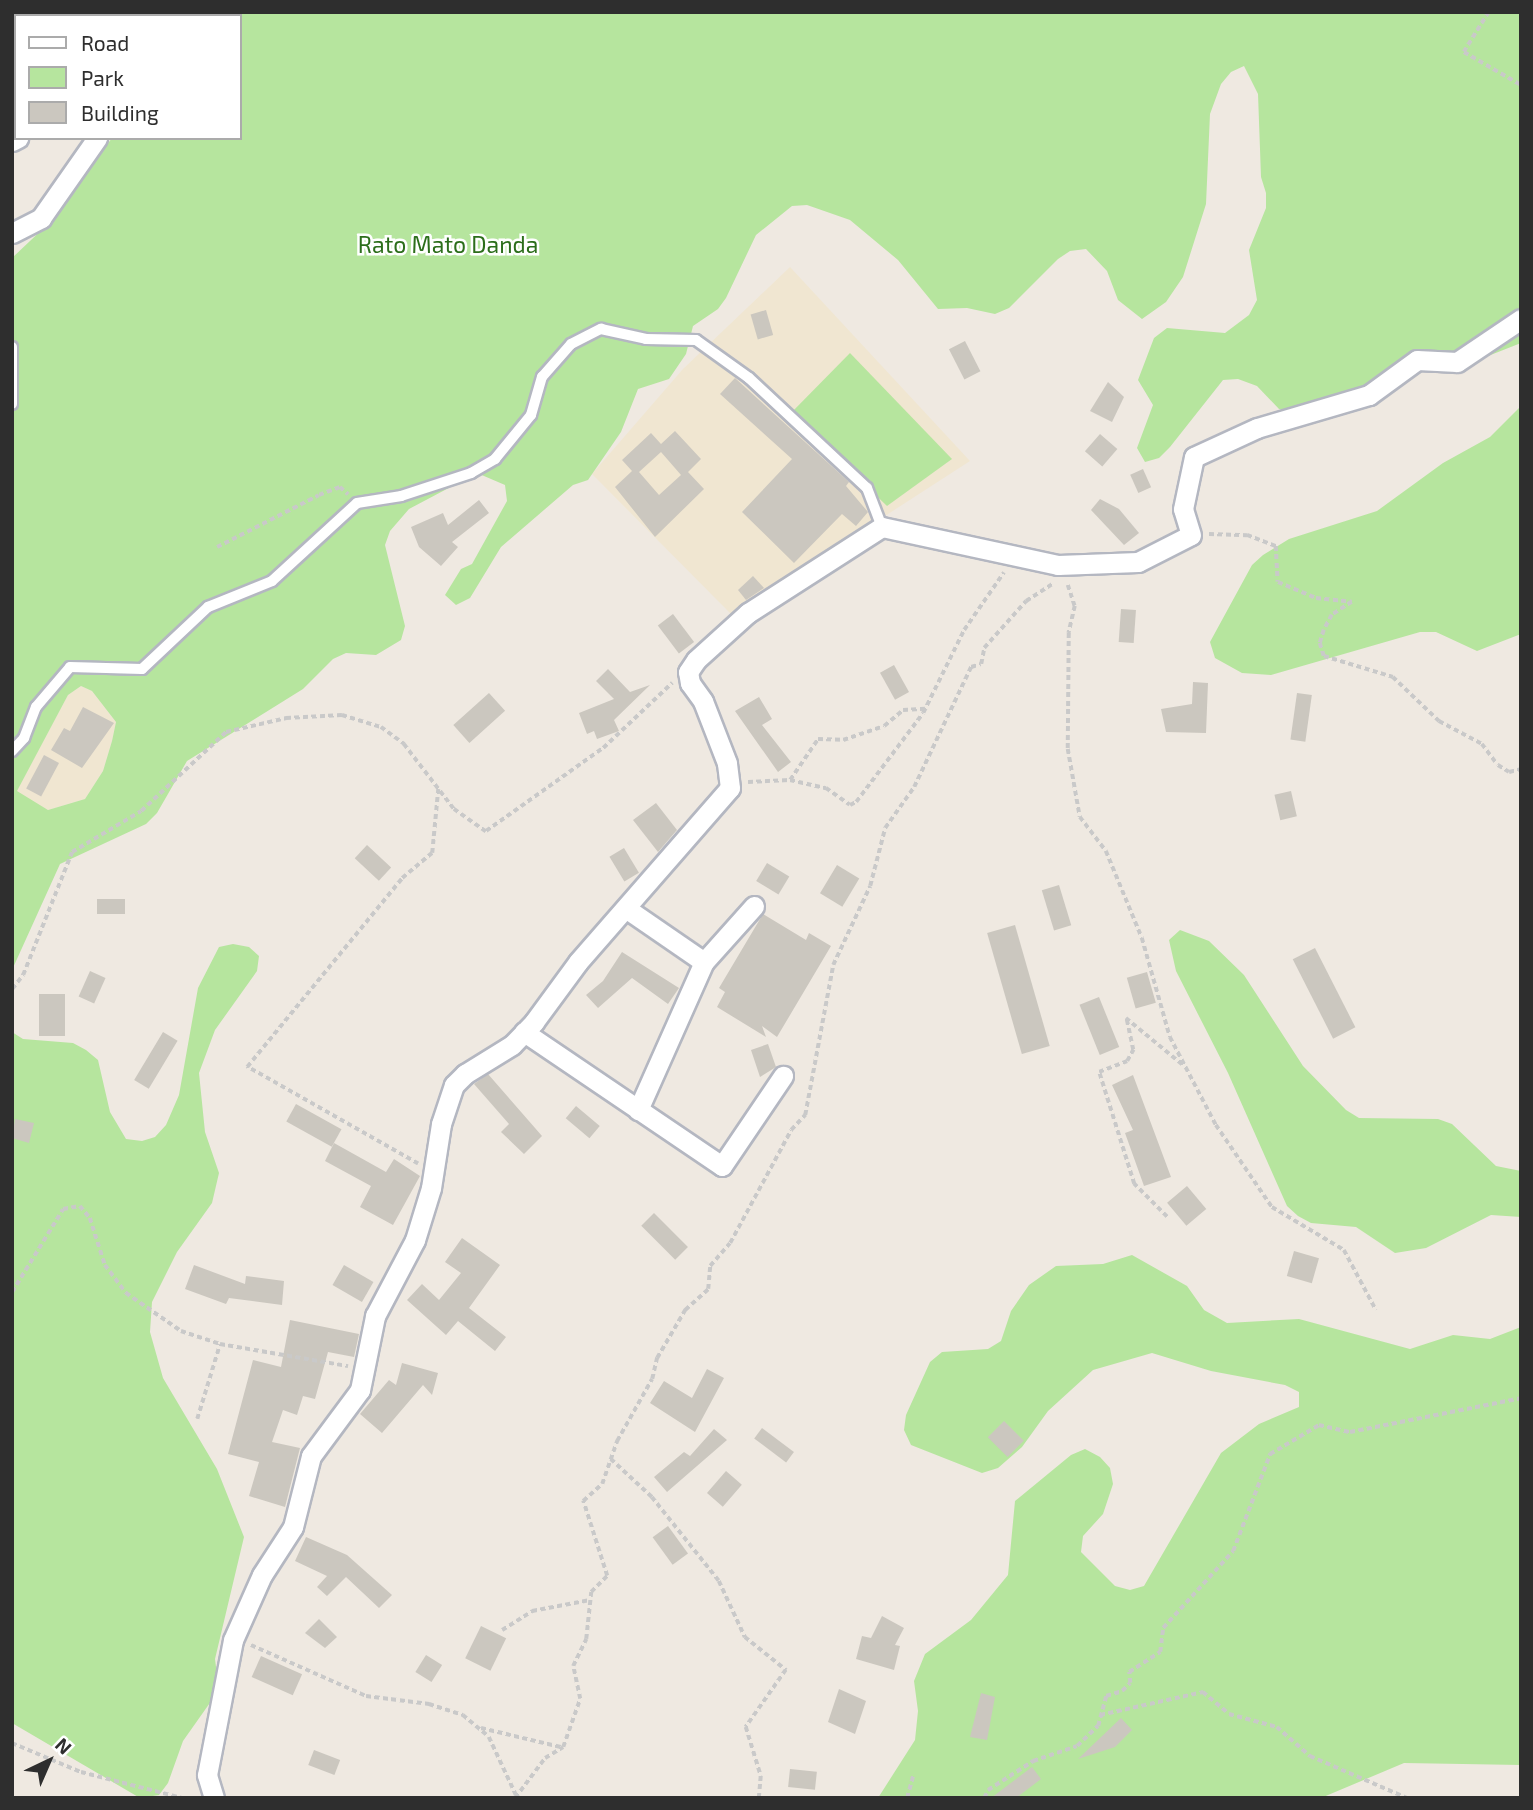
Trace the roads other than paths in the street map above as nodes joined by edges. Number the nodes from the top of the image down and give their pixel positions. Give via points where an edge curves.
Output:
1 (96, 140) edge
2 (12, 233) edge
3 (1521, 318) edge
4 (12, 347) edge
5 (12, 404) edge
6 (882, 527) junction
7 (12, 751) edge
8 (754, 906) dead end
9 (627, 909) junction
10 (704, 962) junction
11 (524, 1032) junction
12 (783, 1076) dead end
13 (638, 1110) junction
14 (214, 1798) edge

1 - 2 street via 41,218
3 - 6 street via 1457,362 1418,360 1369,396 1257,428 1194,457 1183,509 1191,535 1138,562 1073,564
4 - 5 lane
6 - 7 lane via 867,488 749,377 696,340 646,340 601,329 571,344 542,377 531,415 495,459 471,473 401,496 357,503 272,581 208,607 142,669 70,667 36,707 24,738
6 - 9 street via 748,614 688,672 727,764 730,788
8 - 10 street
9 - 10 street
9 - 11 street via 578,962
10 - 13 street
11 - 13 street
11 - 14 street via 454,1085 431,1170 431,1188 415,1240 375,1316 360,1391 311,1456 293,1527 262,1575 233,1640 207,1774
12 - 13 street via 722,1166

